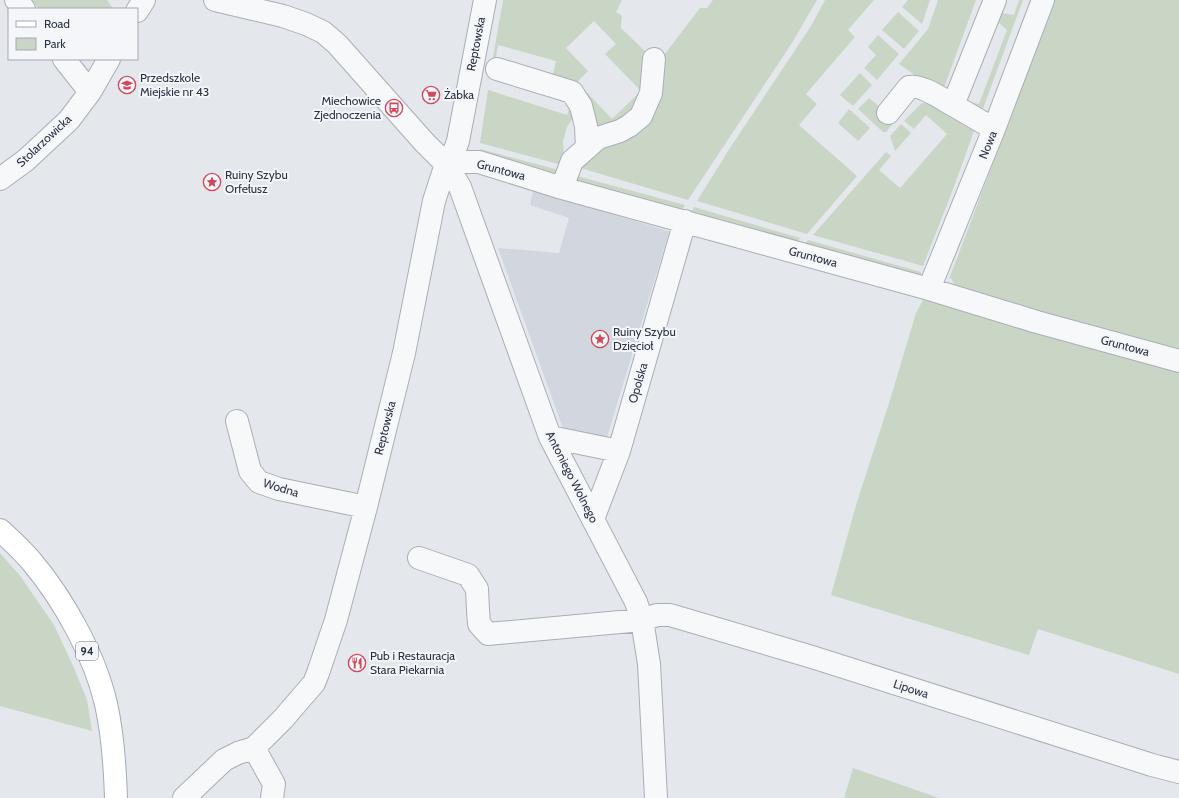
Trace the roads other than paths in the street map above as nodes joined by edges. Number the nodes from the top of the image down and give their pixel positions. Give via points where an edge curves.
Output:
1 (16, 0) edge
2 (144, 0) edge
3 (215, 0) edge
4 (485, 0) edge
5 (995, 0) edge
6 (1043, 0) edge
7 (23, 8) edge
8 (138, 9) edge
9 (65, 60) edge
10 (108, 60) edge
11 (654, 60) dead end
12 (497, 69) dead end
13 (90, 92) junction
14 (953, 105) junction
15 (888, 113) dead end
16 (994, 129) junction
17 (587, 148) junction
18 (446, 164) junction
19 (0, 179) edge
20 (562, 188) junction
21 (685, 221) junction
22 (929, 289) junction
23 (1179, 361) edge
24 (237, 421) dead end
25 (550, 436) junction
26 (618, 452) junction
27 (366, 507) junction
28 (593, 519) junction
29 (0, 530) edge
30 (419, 558) dead end
31 (642, 620) junction
32 (254, 748) junction
33 (1179, 772) edge
34 (116, 798) edge
35 (184, 798) edge
36 (272, 798) edge
37 (656, 798) edge

1 - 7 street
2 - 8 street
3 - 18 street, Antoniego Wolnego via 283,16 323,32 337,44
4 - 18 street, Reptowska via 458,141
5 - 14 street
6 - 16 street, Nowa
9 - 13 street
10 - 13 street, Stolarzowicka
11 - 17 street via 651,93 641,116 620,131 598,138
12 - 17 street via 572,92 581,106 586,126
13 - 19 street, Stolarzowicka via 69,120 26,160
14 - 15 street via 913,86 909,87
14 - 16 street
16 - 22 street, Nowa
17 - 20 street via 572,161
18 - 20 street, Gruntowa via 479,162
18 - 25 street, Antoniego Wolnego via 460,187
18 - 27 street, Reptowska via 434,201 404,353
20 - 21 street, Gruntowa
21 - 22 street, Gruntowa
21 - 26 street, Opolska
22 - 23 street, Gruntowa
24 - 27 street, Wodna via 250,471 259,482 279,490
25 - 26 street
25 - 28 street, Antoniego Wolnego
26 - 28 street, Opolska
27 - 32 street, Reptowska via 336,620 314,683
28 - 31 street, Antoniego Wolnego via 636,602
29 - 34 main road, 94 via 32,562 70,615 84,643 106,703 113,739
30 - 31 street, Lipowa via 468,575 477,589 479,624 488,634
31 - 33 street, Lipowa via 657,615 670,615
31 - 37 street, Antoniego Wolnego via 649,664
32 - 35 street, Reptowska via 224,760
32 - 36 street via 274,784

